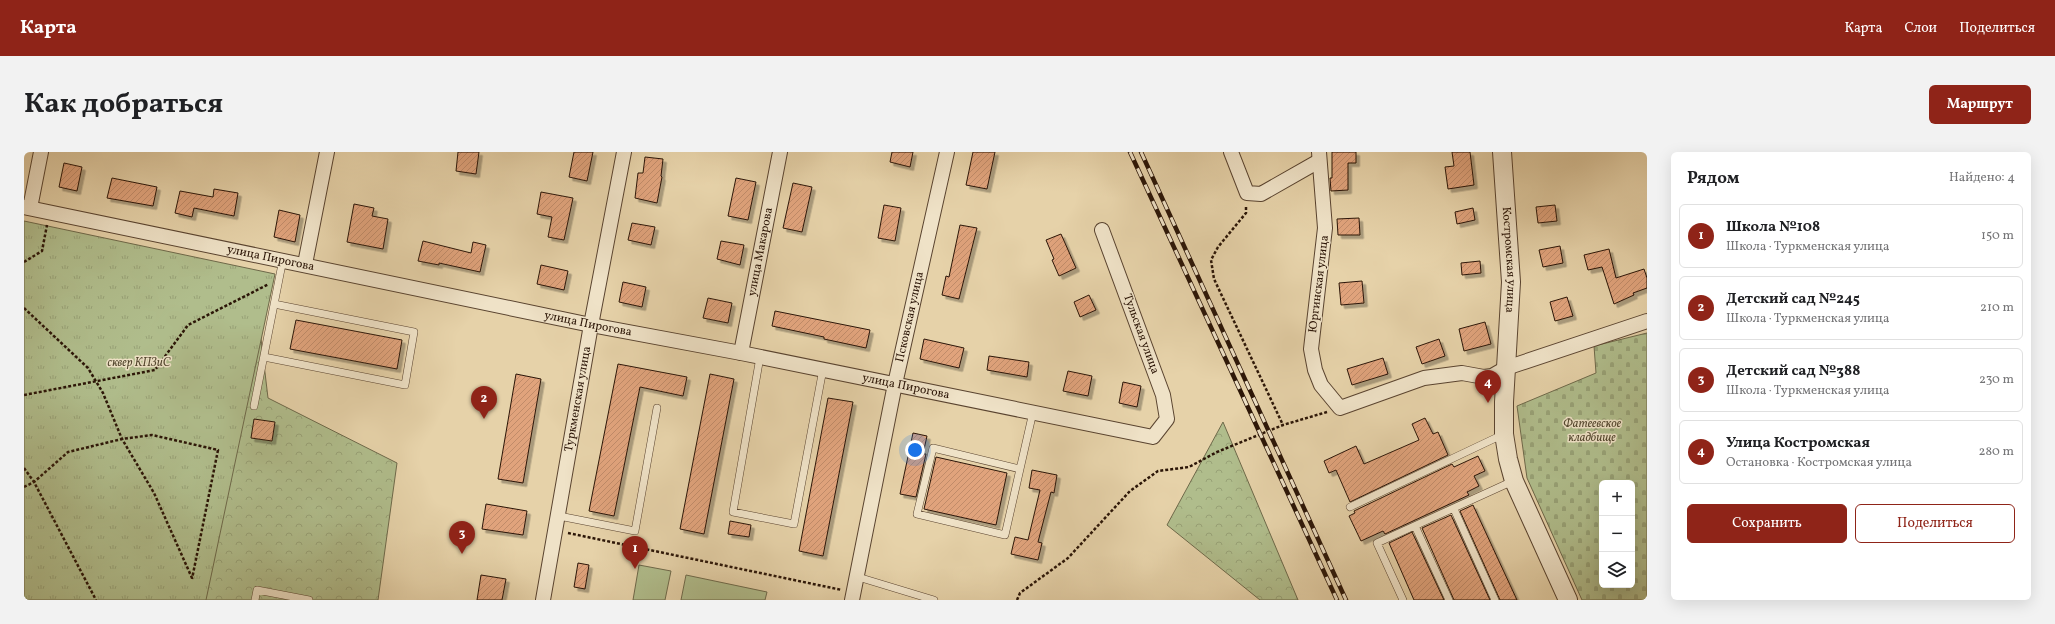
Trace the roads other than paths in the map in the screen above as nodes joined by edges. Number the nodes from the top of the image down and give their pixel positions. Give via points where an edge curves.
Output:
1 (40, 152) edge
2 (327, 152) edge
3 (624, 152) edge
4 (780, 152) edge
5 (947, 152) edge
6 (1231, 152) edge
7 (1502, 152) edge
8 (1319, 156) edge
9 (27, 207) edge
10 (1102, 230) dead end
11 (282, 259) junction
12 (305, 264) junction
13 (274, 304) junction
14 (1647, 321) edge
15 (591, 325) junction
16 (741, 353) junction
17 (760, 356) junction
18 (264, 357) junction
19 (1506, 368) junction
20 (823, 369) junction
21 (895, 384) junction
22 (254, 406) dead end
23 (657, 408) dead end
24 (1033, 412) junction
25 (1504, 434) junction
26 (1153, 437) joint
27 (1020, 469) junction
28 (1514, 481) junction
29 (1350, 506) dead end
30 (1454, 509) junction
31 (559, 516) junction
32 (1415, 526) junction
33 (858, 577) junction
34 (853, 596) edge
35 (255, 600) edge
36 (309, 600) edge
37 (544, 600) edge
38 (934, 600) edge
39 (1403, 600) edge
40 (1449, 600) edge
41 (1495, 600) edge
42 (1568, 600) edge

1 - 9 street
2 - 12 street
3 - 15 street, Туркменская улица
4 - 16 street, улица Макарова
5 - 21 street, Псковская улица
6 - 8 street via 1247,193 1261,194
7 - 19 street, Костромская улица via 1511,282
8 - 19 street, Юргинская улица via 1325,228 1311,349 1314,370 1321,385 1340,408 1424,378 1462,373 1484,377 1492,376
9 - 11 street, улица Пирогова
10 - 26 street, Тульская улица via 1163,395 1167,419
11 - 12 street, улица Пирогова
11 - 13 lane
12 - 15 street, улица Пирогова
13 - 18 lane
13 - 18 lane via 414,332 405,385
14 - 19 street
15 - 16 street, улица Пирогова
15 - 31 street, Туркменская улица
16 - 17 street, улица Пирогова
17 - 20 street, улица Пирогова
17 - 20 lane via 733,512 794,524
18 - 22 lane
19 - 25 street, Костромская улица
20 - 21 street, улица Пирогова
21 - 24 street, улица Пирогова
21 - 33 street, Псковская улица
23 - 31 lane via 635,531
24 - 26 street, улица Пирогова
24 - 27 lane
25 - 28 street, Костромская улица
25 - 29 lane
27 - 27 lane via 1004,535 917,514 933,448
28 - 30 lane
28 - 42 street, Костромская улица
30 - 32 lane
30 - 41 lane
31 - 37 street, Туркменская улица
32 - 39 lane via 1377,543
32 - 40 lane
33 - 34 street, Псковская улица
33 - 38 lane
35 - 36 lane via 257,590

